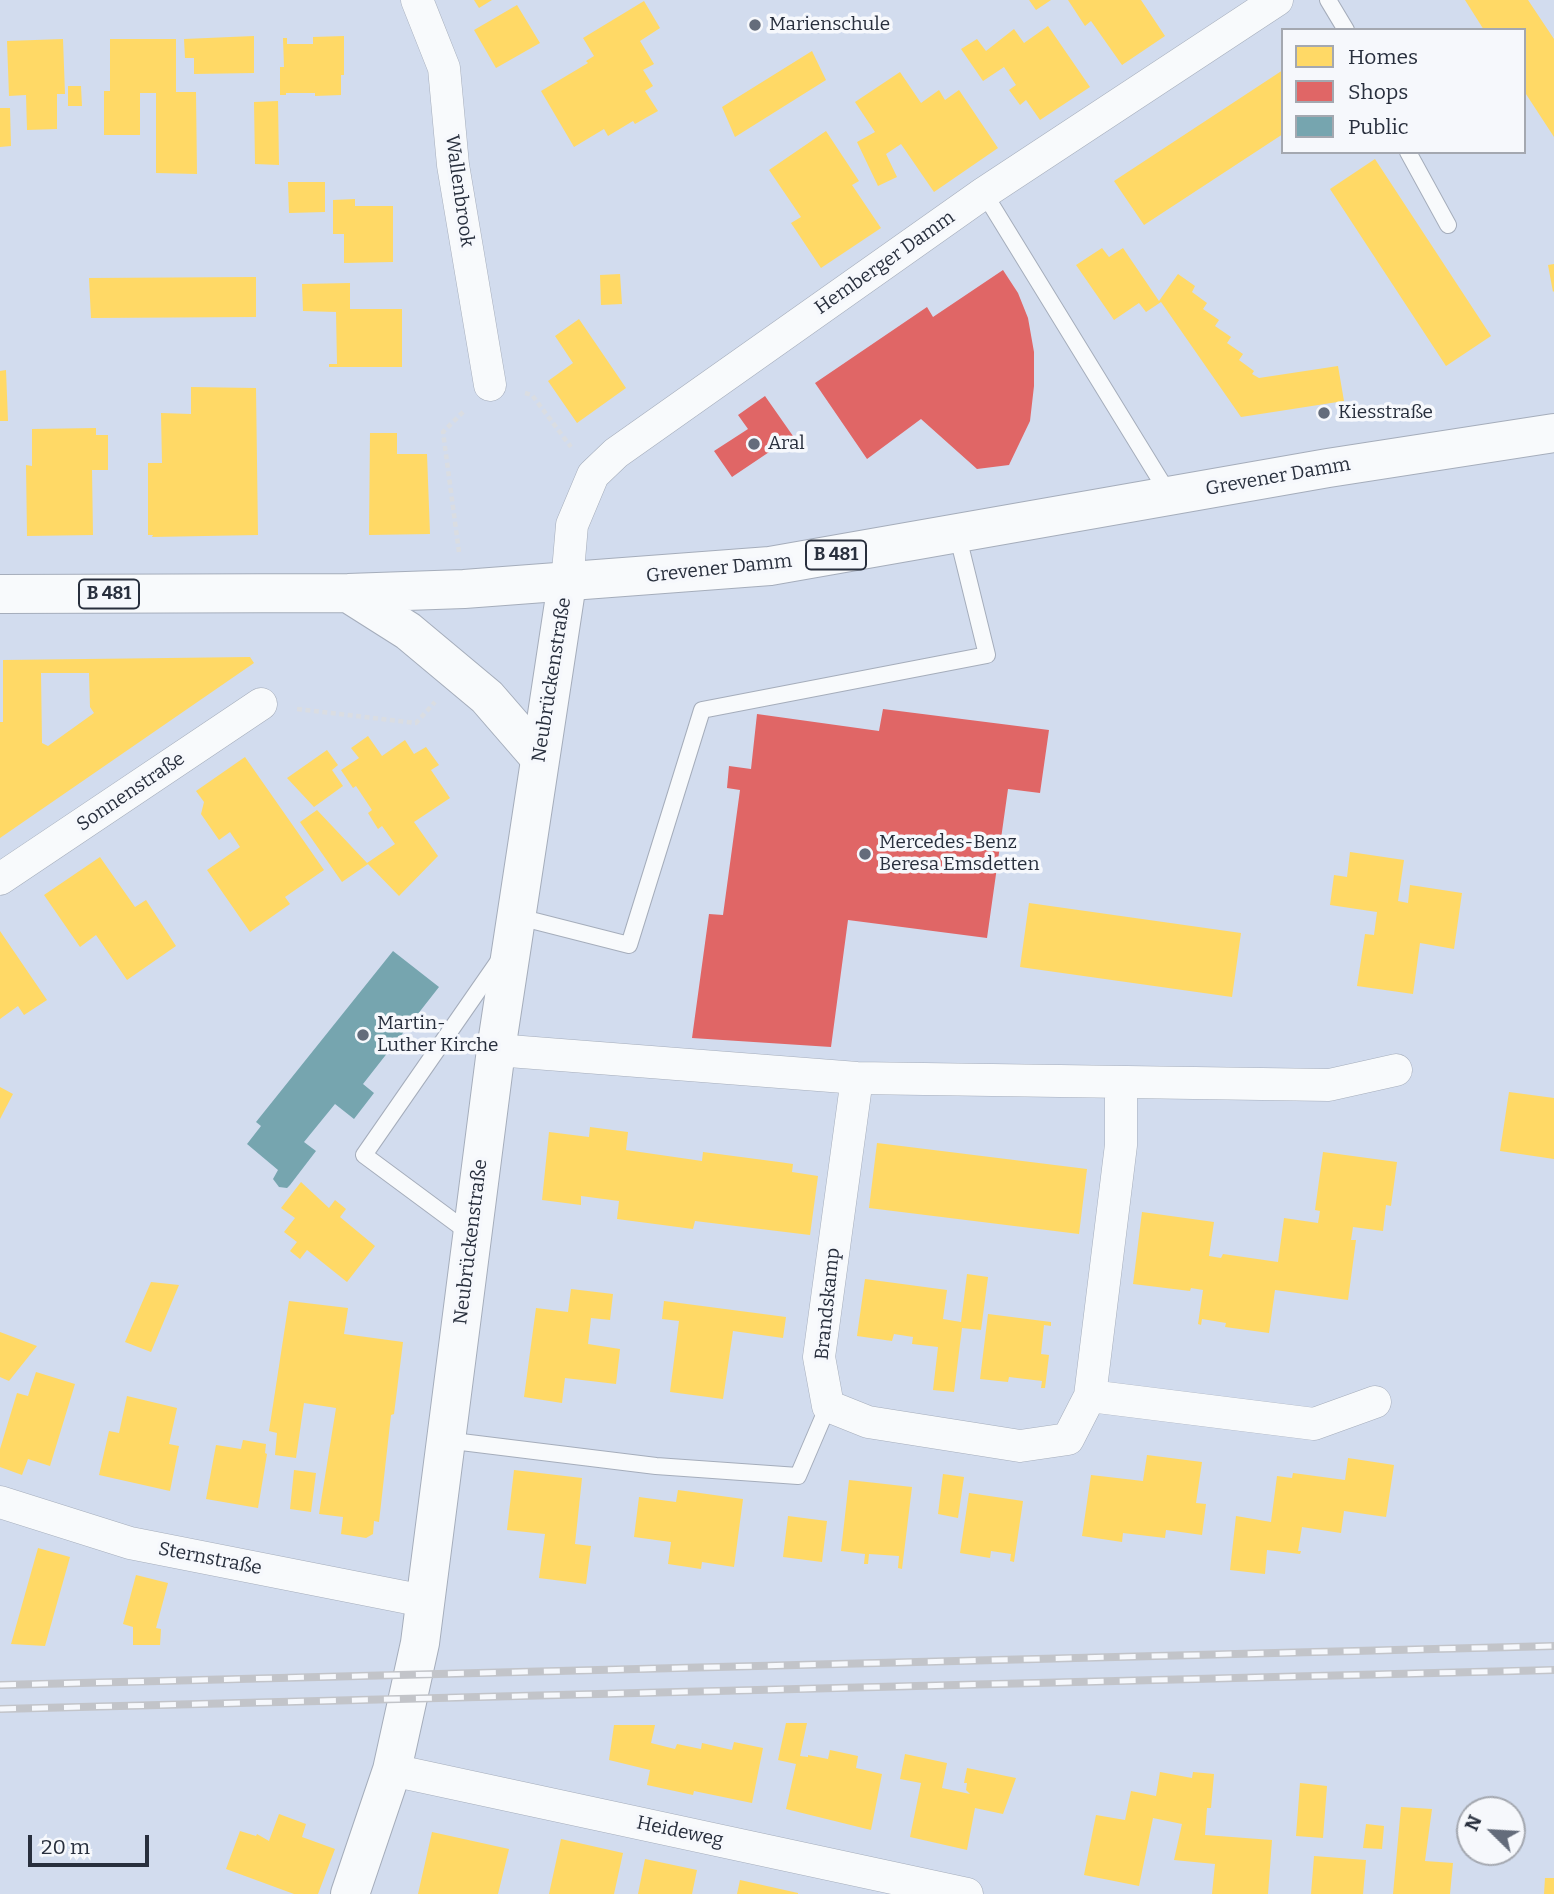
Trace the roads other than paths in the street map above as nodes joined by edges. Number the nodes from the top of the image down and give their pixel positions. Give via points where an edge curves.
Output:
1 (417, 0) edge
2 (1278, 0) edge
3 (1328, 0) edge
4 (1345, 28) edge
5 (1409, 154) edge
6 (984, 193) junction
7 (1448, 225) dead end
8 (490, 385) road end
9 (1554, 433) edge
10 (1170, 496) junction
11 (957, 533) junction
12 (567, 583) junction
13 (348, 593) junction
14 (0, 594) edge
15 (261, 704) dead end
16 (540, 757) junction
17 (0, 879) edge
18 (513, 930) junction
19 (496, 1050) junction
20 (1396, 1070) dead end
21 (857, 1078) junction
22 (1121, 1083) junction
23 (472, 1236) junction
24 (1090, 1396) junction
25 (1374, 1402) dead end
26 (828, 1406) junction
27 (445, 1440) junction
28 (0, 1502) edge
29 (425, 1601) junction
30 (392, 1770) junction
31 (961, 1893) edge
32 (350, 1894) edge

1 - 8 street, Wallenbrook via 444,68 453,165
2 - 6 street, Hemberger Damm
3 - 4 lane
5 - 7 lane
6 - 10 lane
6 - 12 street, Hemberger Damm via 616,453 593,475 572,525
9 - 10 main road, Grevener Damm / B 481
10 - 11 main road, Grevener Damm / B 481
11 - 12 main road, Grevener Damm / B 481 via 770,566
11 - 18 lane via 988,655 702,710 629,945
12 - 13 main road, Grevener Damm / B 481
12 - 16 main road, Neubrückenstraße
13 - 14 main road, Grevener Damm / B 481
13 - 16 main road via 408,631 487,697
15 - 17 street, Sonnenstraße
16 - 18 main road, Neubrückenstraße
18 - 19 main road, Neubrückenstraße
18 - 23 lane via 364,1155
19 - 21 street
19 - 23 main road, Neubrückenstraße
20 - 22 street via 1329,1085
21 - 22 street
21 - 26 street, Brandskamp via 819,1357
22 - 24 street via 1121,1145
23 - 27 main road, Neubrückenstraße
24 - 25 street via 1314,1424
24 - 26 street via 1068,1439 1020,1446 868,1422
26 - 27 lane via 798,1476 656,1466
27 - 29 main road, Neubrückenstraße
28 - 29 street, Sternstraße via 130,1543
29 - 30 main road, Neubrückenstraße
30 - 31 street, Heideweg
30 - 32 main road, Neubrückenstraße

